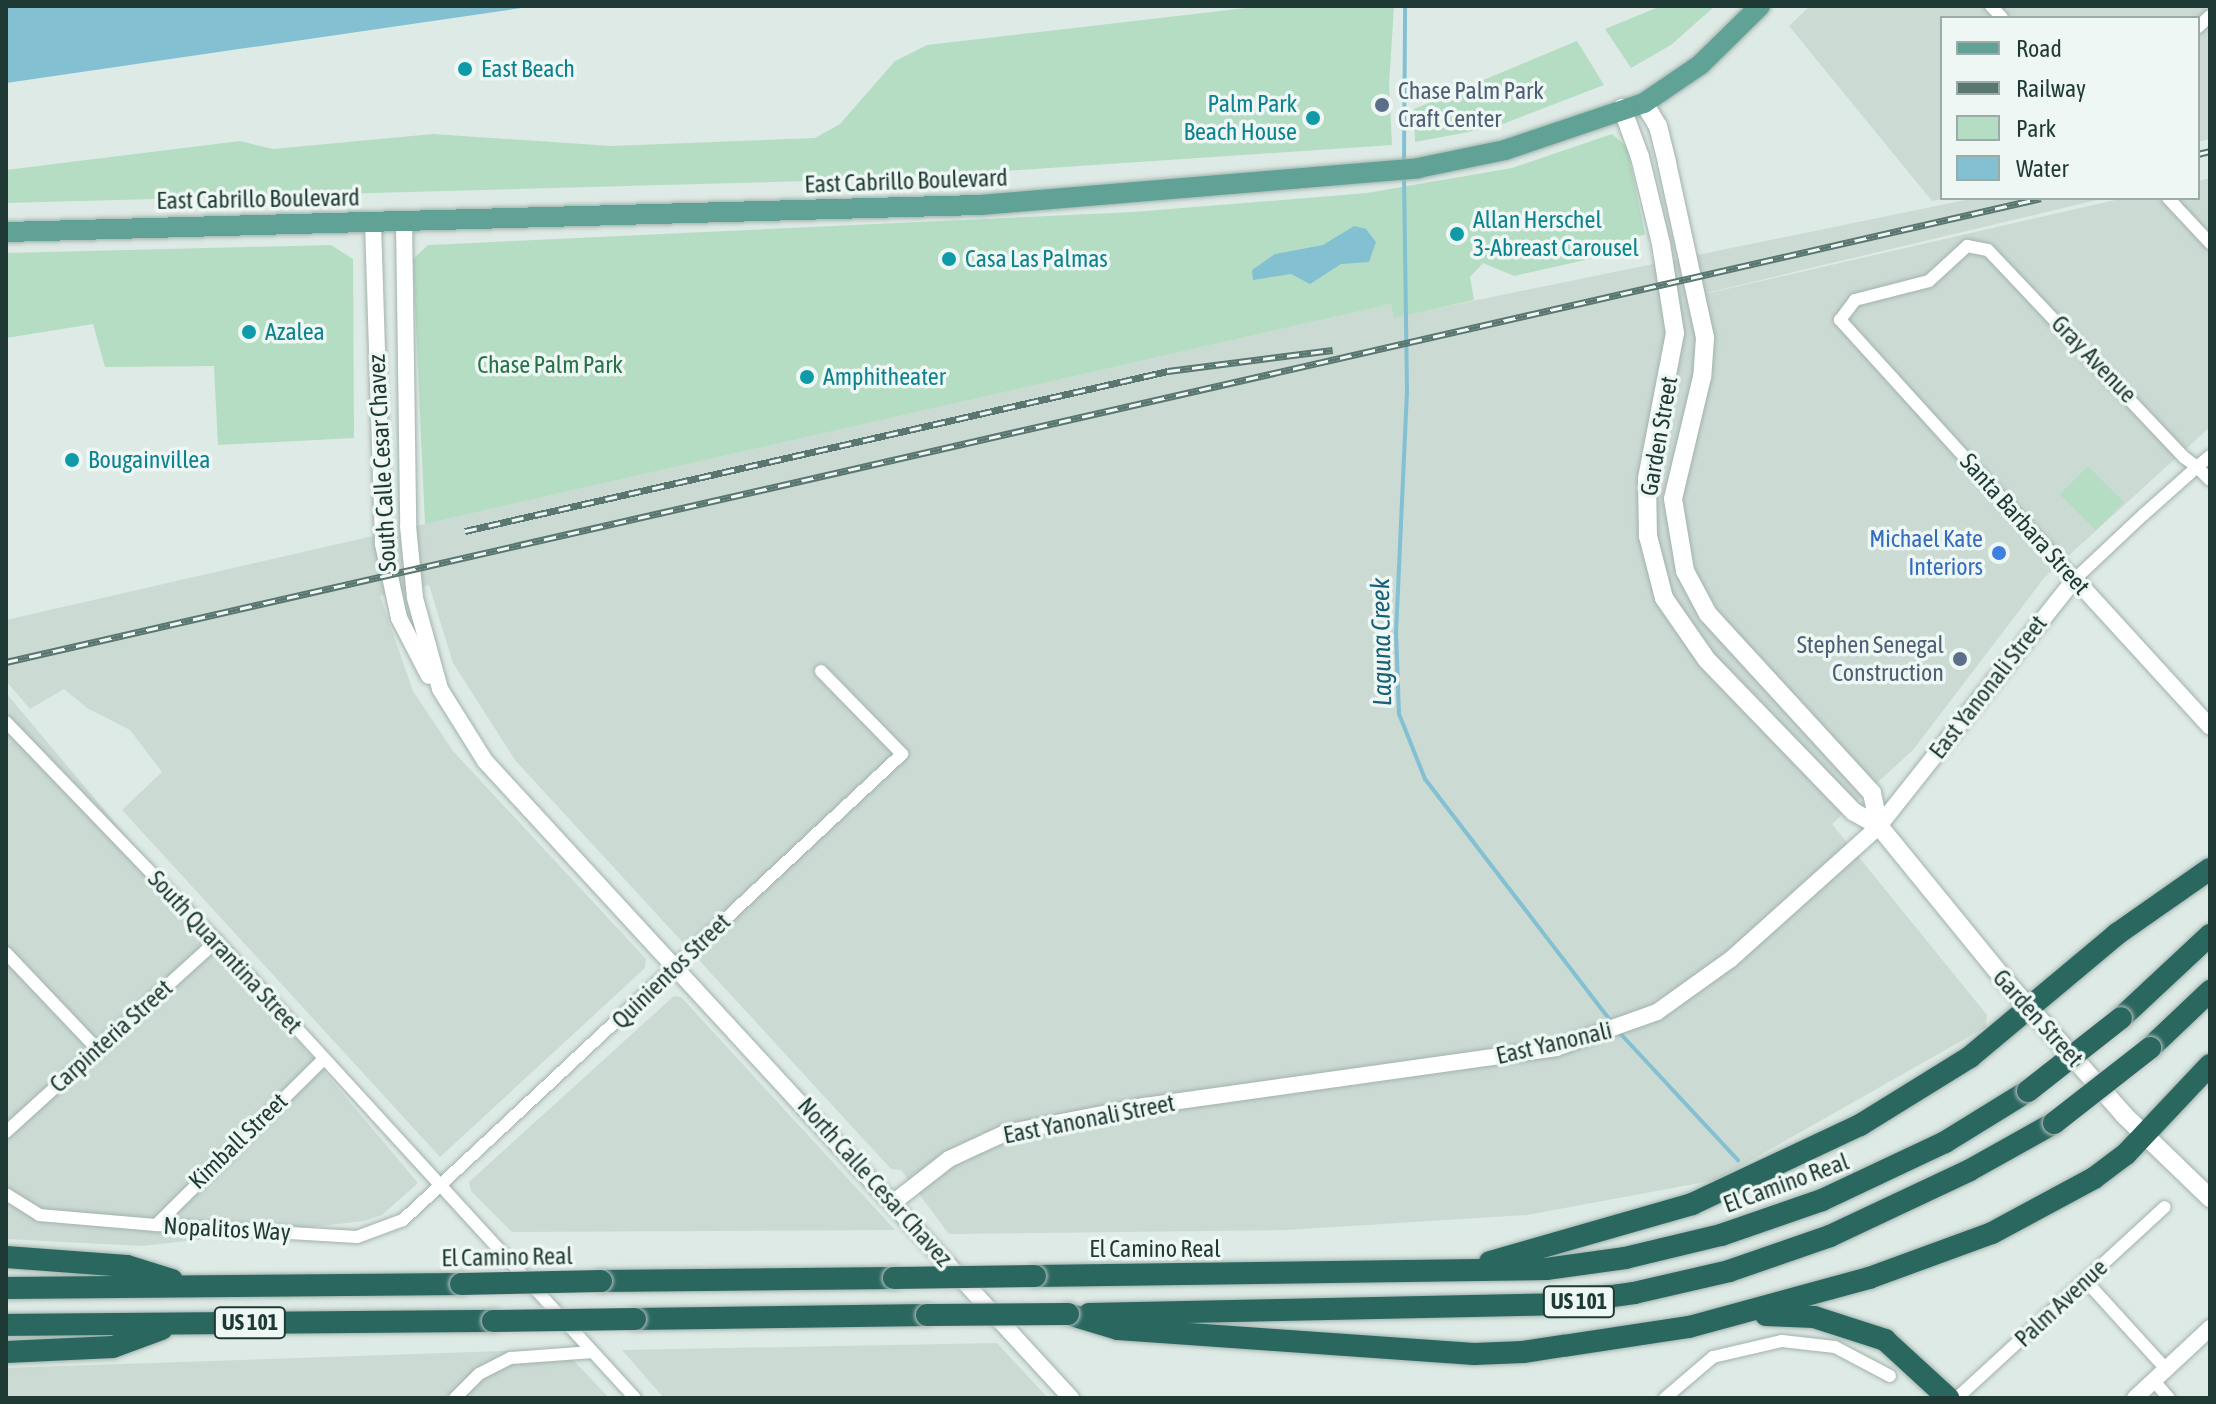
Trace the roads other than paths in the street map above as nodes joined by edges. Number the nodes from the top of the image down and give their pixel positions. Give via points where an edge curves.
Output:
1 (1760, 6) edge
2 (1644, 103) junction
3 (1622, 108) junction
4 (2170, 200) edge
5 (404, 222) junction
6 (373, 223) junction
7 (6, 232) edge
8 (2210, 243) edge
9 (1840, 320) joint
10 (2210, 456) edge
11 (2197, 467) junction
12 (2210, 480) edge
13 (2075, 579) junction
14 (821, 671) dead end
15 (440, 689) junction
16 (6, 722) edge
17 (2210, 727) edge
18 (1879, 826) junction
19 (2210, 869) edge
20 (2210, 935) edge
21 (217, 941) junction
22 (6, 953) edge
23 (679, 966) junction
24 (2210, 991) edge
25 (2027, 1006) junction
26 (98, 1050) junction
27 (324, 1059) junction
28 (2210, 1065) edge
29 (1303, 1086) joint
30 (6, 1132) edge
31 (2145, 1136) junction
32 (440, 1186) junction
33 (6, 1194) edge
34 (2210, 1198) edge
35 (894, 1202) junction
36 (2165, 1207) dead end
37 (156, 1225) junction
38 (6, 1257) edge
39 (1454, 1272) junction
40 (2085, 1280) junction
41 (192, 1286) junction
42 (6, 1288) edge
43 (1068, 1314) junction
44 (1721, 1320) junction
45 (177, 1324) junction
46 (6, 1325) edge
47 (2210, 1328) edge
48 (6, 1352) edge
49 (593, 1352) junction
50 (2166, 1369) junction
51 (1890, 1376) dead end
52 (2154, 1381) junction
53 (455, 1398) edge
54 (635, 1398) edge
55 (1071, 1398) edge
56 (1665, 1398) edge
57 (1948, 1398) edge
58 (1957, 1398) edge
59 (2135, 1398) edge
60 (2169, 1398) edge

1 - 2 main road, East Cabrillo Boulevard via 1700,65
2 - 3 main road, East Cabrillo Boulevard
2 - 18 main road, Garden Street via 1661,139 1705,338 1702,377 1673,499 1685,571 1708,614 1872,793
3 - 5 main road, East Cabrillo Boulevard via 1529,143 1386,171 981,205
3 - 18 main road, Garden Street via 1661,244 1675,333 1647,479 1648,536 1664,598 1707,660 1854,812
4 - 8 street
5 - 6 main road, East Cabrillo Boulevard
5 - 15 street, South Calle Cesar Chavez via 408,526 415,598
6 - 7 main road, East Cabrillo Boulevard
6 - 15 street, South Calle Cesar Chavez via 379,492 387,575 422,669
9 - 11 street, Gray Avenue via 1855,300 1929,281 1959,252 1973,247 1995,255
9 - 13 street, Santa Barbara Street
10 - 11 street, East Yanonali Street
11 - 12 street, Gray Avenue
11 - 13 street, East Yanonali Street
13 - 17 street, Santa Barbara Street
13 - 18 street, East Yanonali Street
14 - 23 street, Quinientos Street via 902,754
15 - 23 street, South Calle Cesar Chavez via 485,761
16 - 21 street, South Quarantina Street
18 - 25 main road, Garden Street
18 - 29 street, East Yanonali via 1722,966 1635,1023 1589,1040
19 - 25 highway
20 - 39 highway, El Camino Real / US 101, bridge via 2121,1018 2028,1091 1888,1172 1755,1224 1677,1247 1599,1262
21 - 26 street, Carpinteria Street
21 - 27 street, South Quarantina Street
22 - 26 street
23 - 32 street, Quinientos Street
23 - 35 street, North Calle Cesar Chavez
24 - 43 highway, US 101, bridge via 2150,1048 2054,1123 1958,1177 1830,1236 1729,1271 1555,1304
25 - 31 main road, Garden Street
25 - 39 highway via 1970,1057 1899,1104 1726,1191 1648,1220
26 - 30 street, Carpinteria Street
27 - 32 street, South Quarantina Street
27 - 37 street, Kimball Street
28 - 31 highway
29 - 35 street, East Yanonali Street via 1144,1106 1005,1133 949,1159
31 - 34 main road, Garden Street
31 - 44 highway via 2094,1178 1992,1233 1869,1278
32 - 37 street, Nopalitos Way via 403,1220 357,1237
32 - 49 street, South Quarantina Street
33 - 37 street, Nopalitos Way via 39,1215
35 - 55 street, North Calle Cesar Chavez
36 - 40 street, Palm Avenue
38 - 41 highway via 127,1266
39 - 41 highway, El Camino Real / US 101, bridge
40 - 50 street
40 - 58 street, Palm Avenue
41 - 42 highway, El Camino Real / US 101
43 - 44 highway via 1118,1329 1474,1354 1613,1340
43 - 45 highway, US 101, bridge
44 - 57 highway via 1792,1315 1858,1328 1885,1340
45 - 46 highway, US 101
45 - 48 highway via 113,1347
47 - 50 street
49 - 53 street via 511,1358 479,1374
49 - 54 street, South Quarantina Street
50 - 52 street
51 - 56 street via 1835,1347 1782,1341 1713,1357
52 - 59 street
52 - 60 street

